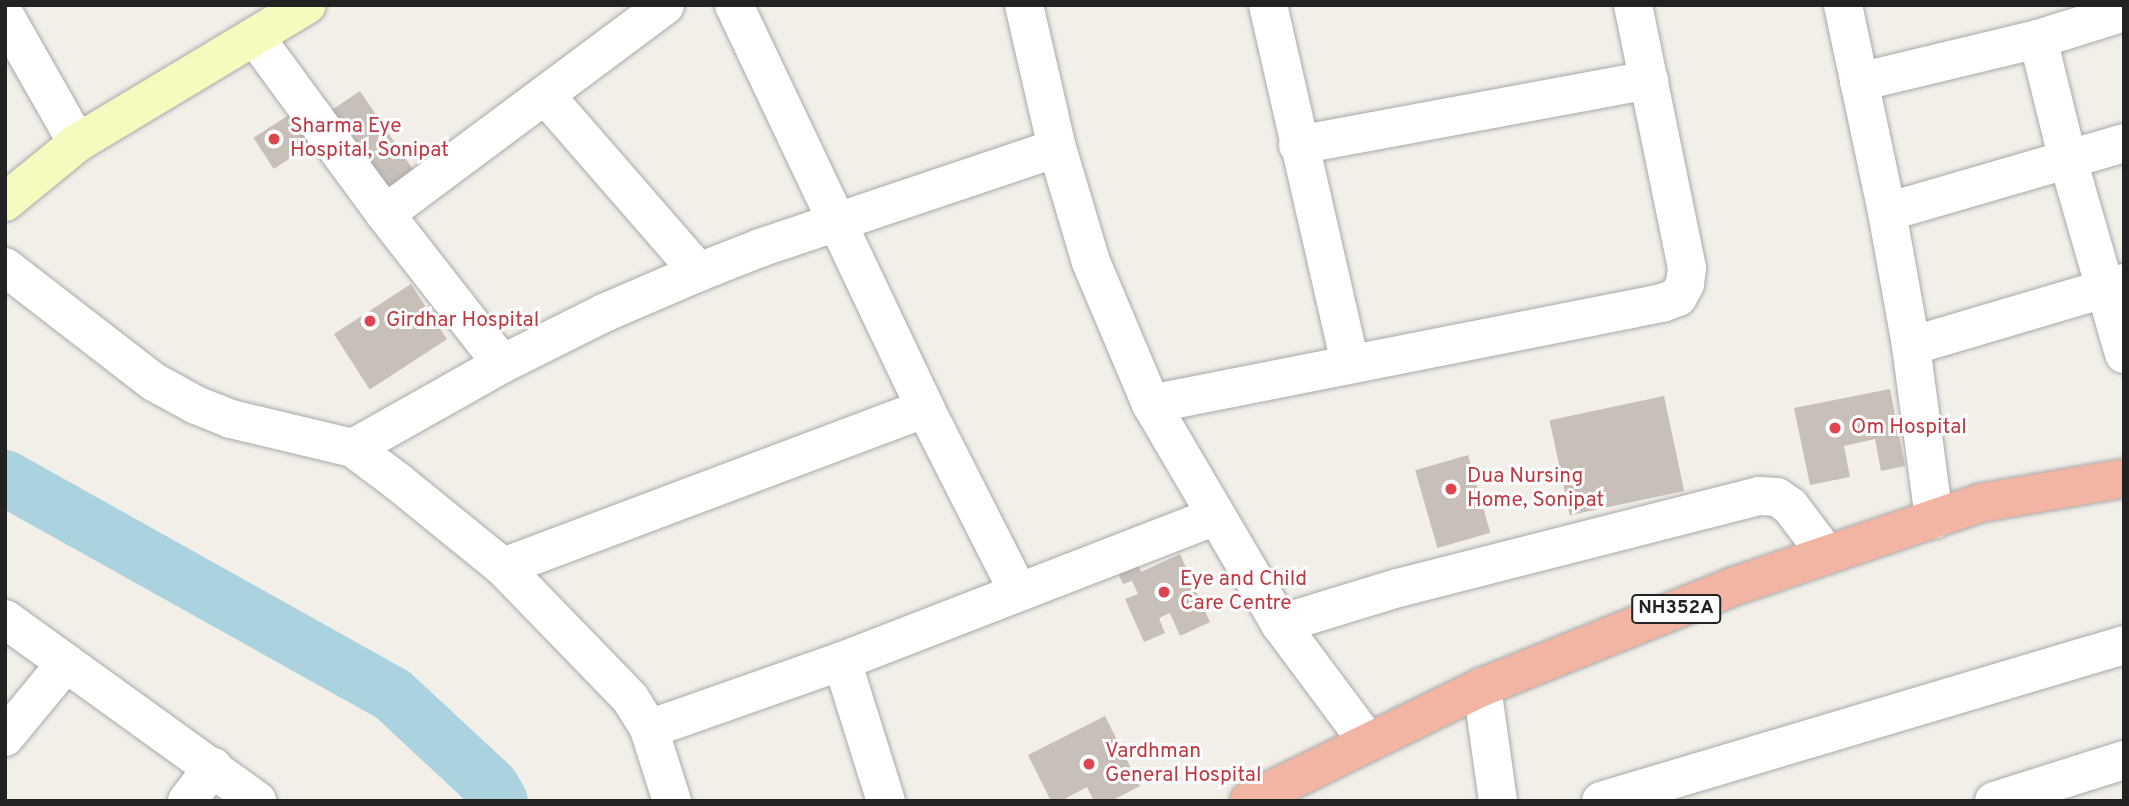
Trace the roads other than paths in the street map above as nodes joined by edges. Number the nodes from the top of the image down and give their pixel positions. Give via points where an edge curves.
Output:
1 (307, 5) edge
2 (665, 5) edge
3 (734, 5) edge
4 (1024, 5) edge
5 (1268, 5) edge
6 (1633, 5) edge
7 (1843, 5) edge
8 (2124, 12) edge
9 (5, 16) edge
10 (255, 37) junction
11 (2038, 39) junction
12 (1649, 80) junction
13 (1859, 82) junction
14 (545, 95) junction
15 (77, 143) junction
16 (2124, 143) edge
17 (1298, 145) junction
18 (1057, 148) junction
19 (2068, 160) junction
20 (5, 202) edge
21 (1887, 212) junction
22 (385, 214) junction
23 (836, 224) junction
24 (5, 267) edge
25 (699, 272) junction
26 (2115, 285) edge
27 (1911, 346) junction
28 (2124, 354) edge
29 (1350, 363) junction
30 (502, 364) junction
31 (1150, 404) junction
32 (925, 408) junction
33 (353, 448) junction
34 (2124, 478) edge
35 (1214, 517) junction
36 (1934, 519) junction
37 (1827, 555) junction
38 (503, 567) junction
39 (1018, 591) junction
40 (5, 620) edge
41 (1280, 624) junction
42 (2124, 645) edge
43 (842, 661) junction
44 (66, 663) junction
45 (1482, 687) junction
46 (649, 729) junction
47 (5, 737) edge
48 (1368, 742) junction
49 (2124, 760) edge
50 (213, 767) junction
51 (1255, 800) edge
52 (187, 801) edge
53 (257, 801) edge
54 (672, 801) edge
55 (886, 801) edge
56 (1498, 801) edge
57 (1601, 801) edge
58 (1994, 801) edge

1 - 10 main road
2 - 14 street
3 - 23 street
4 - 18 street
5 - 17 street
6 - 12 street
7 - 13 street
8 - 11 street
9 - 15 street
10 - 15 main road
10 - 22 street
11 - 13 street
11 - 19 street
12 - 17 street
12 - 29 street via 1687,268 1678,297
13 - 21 street
14 - 22 street
14 - 25 street
15 - 20 main road
16 - 19 street
17 - 29 street
18 - 23 street
18 - 31 street via 1091,262
19 - 21 street
19 - 26 street
21 - 27 street
22 - 30 street
23 - 25 street
23 - 32 street
24 - 33 street via 154,382 197,405 231,419
25 - 30 street
26 - 27 street
26 - 28 street
27 - 36 street
29 - 31 street
30 - 33 street
31 - 35 street
32 - 38 street
32 - 39 street
33 - 38 street
34 - 36 highway, NH352A via 1980,503
35 - 39 street
35 - 41 street
36 - 37 highway, NH352A
37 - 41 street via 1790,506 1777,497 1759,496 1398,588
37 - 45 highway, NH352A via 1732,587
38 - 46 street via 630,698
39 - 43 street
40 - 44 street
41 - 48 street
42 - 57 street
43 - 46 street
43 - 55 street
44 - 47 street
44 - 50 street
45 - 48 highway, NH352A
45 - 56 street
46 - 54 street
48 - 51 highway, NH352A
49 - 58 street
50 - 52 street
50 - 53 street

